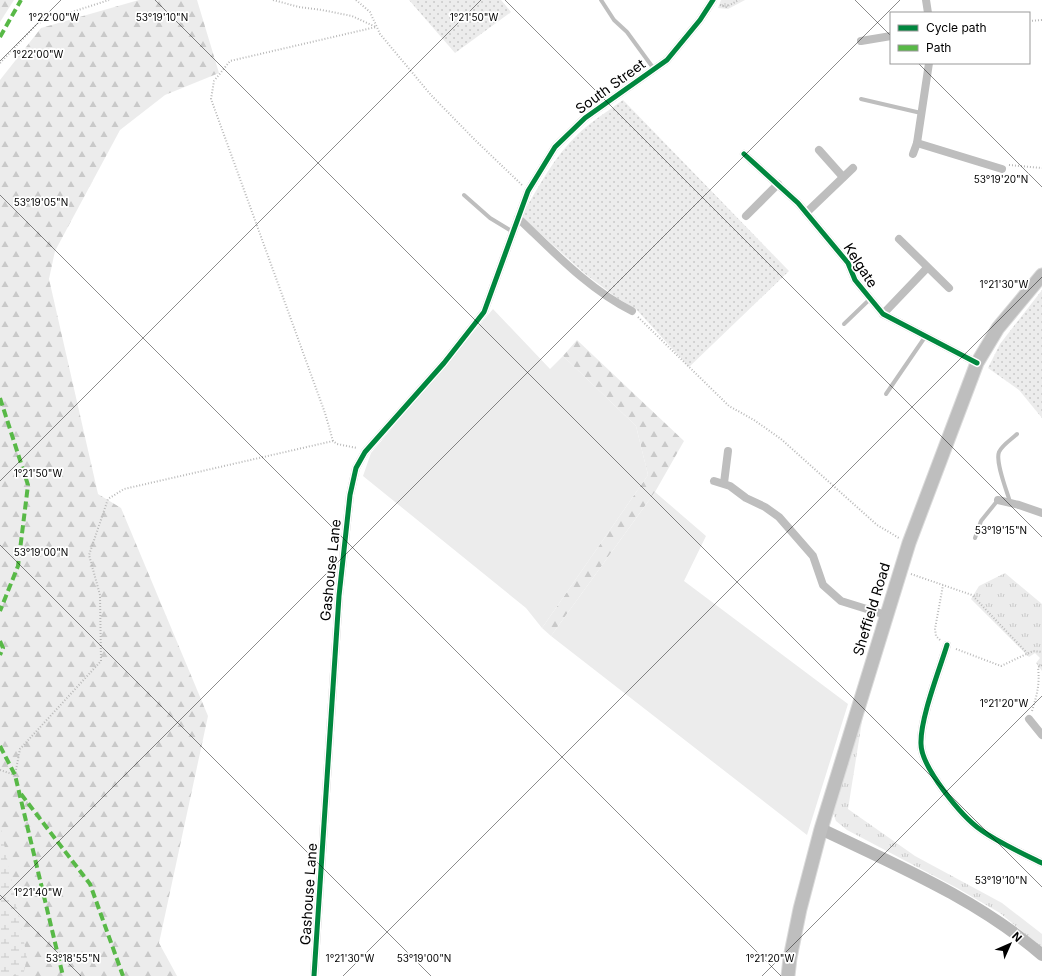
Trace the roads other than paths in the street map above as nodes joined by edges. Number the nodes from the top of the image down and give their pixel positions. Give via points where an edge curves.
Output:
1 (601, 0) edge
2 (926, 0) edge
3 (713, 2) edge
4 (928, 12) edge
5 (890, 36) edge
6 (861, 41) dead end
7 (929, 64) edge
8 (654, 69) junction
9 (862, 98) dead end
10 (922, 114) junction
11 (917, 143) junction
12 (819, 150) dead end
13 (744, 154) dead end
14 (913, 154) dead end
15 (853, 168) dead end
16 (1002, 169) road end
17 (843, 177) junction
18 (778, 184) junction
19 (464, 196) dead end
20 (806, 213) junction
21 (746, 216) dead end
22 (518, 218) junction
23 (513, 232) junction
24 (899, 239) dead end
25 (927, 268) junction
26 (1042, 275) edge
27 (948, 288) dead end
28 (870, 299) junction
29 (632, 311) road end
30 (883, 314) junction
31 (844, 324) dead end
32 (925, 337) junction
33 (977, 364) junction
34 (886, 394) dead end
35 (1017, 434) dead end
36 (728, 451) dead end
37 (714, 481) dead end
38 (724, 483) junction
39 (998, 500) joint
40 (1010, 503) junction
41 (1042, 513) edge
42 (975, 538) dead end
43 (886, 615) junction
44 (946, 646) road end
45 (1029, 719) road end
46 (1042, 735) edge
47 (821, 829) junction
48 (1042, 863) edge
49 (1042, 955) edge
50 (314, 976) edge
51 (788, 976) edge

1 - 8 lane
2 - 4 street
3 - 8 street, South Street via 667,60
5 - 6 street
7 - 10 street
8 - 22 street, South Street via 585,118 555,147 528,191
9 - 10 lane
10 - 11 street
11 - 14 street
11 - 16 street
12 - 17 street
13 - 18 street, Kelgate
15 - 17 street
17 - 20 street
18 - 20 street, Kelgate
18 - 21 street
19 - 23 lane via 490,218
20 - 28 street, Kelgate via 848,263 855,280
22 - 23 street, Gashouse Lane
22 - 29 street via 586,280 617,304
23 - 50 street, Gashouse Lane via 484,312 444,363 365,452 356,468 350,495 339,596
24 - 25 street
25 - 27 street
25 - 30 street
26 - 33 main road, Sheffield Road via 998,328
28 - 30 street, Kelgate
28 - 31 lane
30 - 32 street, Kelgate
32 - 33 street, Kelgate
32 - 34 lane
33 - 43 main road, Sheffield Road via 909,543
35 - 40 lane via 998,454
36 - 38 street
37 - 38 street
38 - 43 street via 779,517 813,556 823,585 830,593 841,601
39 - 40 street
39 - 42 lane via 981,521
40 - 41 street
43 - 47 main road, Sheffield Road
44 - 48 street via 922,729 921,746 925,760 952,801 979,829
45 - 46 street
47 - 49 street via 968,901 1018,935
47 - 51 main road, Sheffield Road via 800,909

